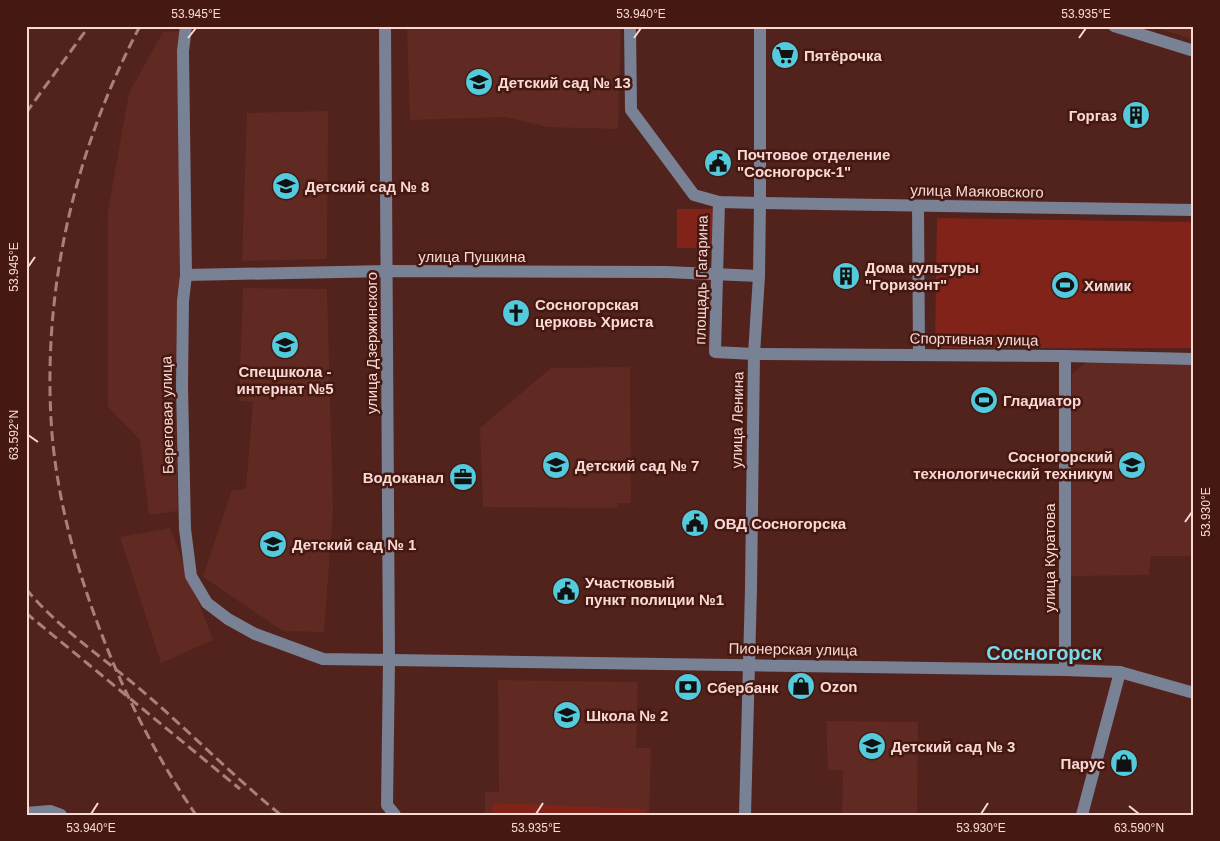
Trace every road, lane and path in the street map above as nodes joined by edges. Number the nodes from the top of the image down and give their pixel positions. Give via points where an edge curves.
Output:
1 (186, 26) edge
2 (385, 26) edge
3 (630, 26) edge
4 (760, 26) edge
5 (1114, 26) edge
6 (1194, 51) edge
7 (718, 202) junction
8 (760, 203) junction
9 (918, 206) junction
10 (1194, 210) edge
11 (387, 271) junction
12 (717, 274) junction
13 (186, 275) junction
14 (759, 276) junction
15 (754, 354) junction
16 (919, 354) junction
17 (1065, 356) junction
18 (1194, 359) edge
19 (389, 660) junction
20 (749, 665) junction
21 (1065, 670) junction
22 (1120, 672) junction
23 (1194, 693) edge
24 (26, 812) edge
25 (61, 815) edge
26 (395, 815) edge
27 (745, 815) edge
28 (1082, 815) edge

1 - 13 street, Береговая улица via 183,51
2 - 11 street, улица Дзержинского
3 - 7 street, улица Маяковского via 631,110 694,195
4 - 8 street, улица Ленина
5 - 6 street
7 - 8 street, улица Маяковского
7 - 12 street, площадь Гагарина
8 - 9 street, улица Маяковского
8 - 14 street, улица Ленина
9 - 10 street, улица Маяковского
9 - 16 street
11 - 12 street, улица Пушкина
11 - 13 street, улица Пушкина
11 - 19 street, улица Дзержинского
12 - 14 street, улица Пушкина
12 - 15 street, площадь Гагарина via 715,352
13 - 19 street, Береговая улица via 182,386 185,529 191,576 207,603 255,634 323,659
14 - 15 street, улица Ленина
15 - 16 street, Спортивная улица
15 - 20 street, улица Ленина
16 - 17 street, Спортивная улица
17 - 18 street, Спортивная улица
17 - 21 street, улица Куратова
19 - 20 street, Пионерская улица
19 - 26 street, улица Дзержинского via 387,805
20 - 21 street, Пионерская улица
20 - 27 street, улица Ленина
21 - 22 street, Пионерская улица
22 - 23 street, Пионерская улица
22 - 28 street
24 - 25 street via 50,811

